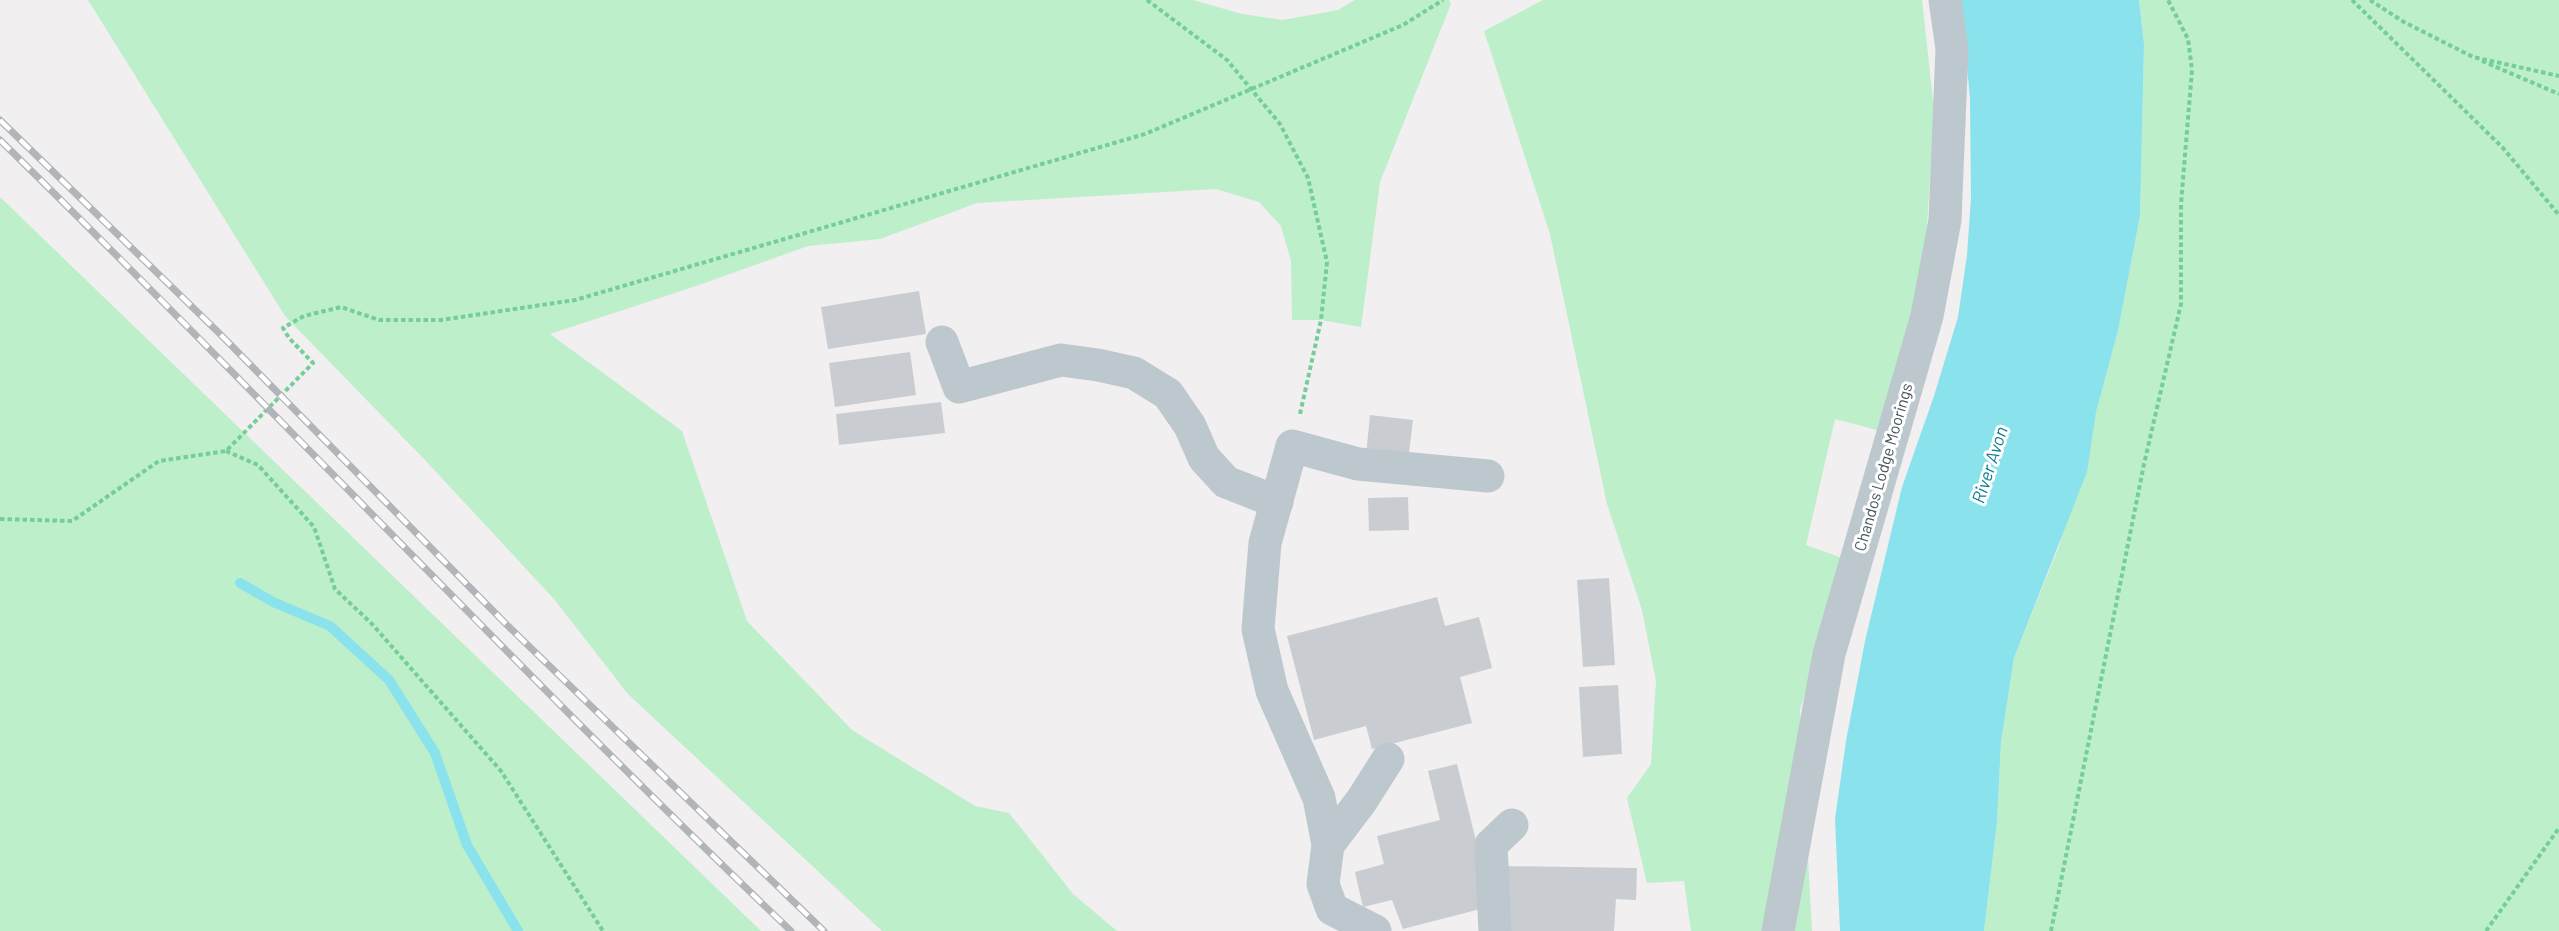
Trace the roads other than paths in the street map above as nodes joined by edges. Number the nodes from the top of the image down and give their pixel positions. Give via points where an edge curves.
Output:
1 (1945, 0) edge
2 (942, 342) dead end
3 (1488, 476) dead end
4 (1276, 502) junction
5 (1388, 759) dead end
6 (1512, 825) dead end
7 (1328, 845) junction
8 (1375, 931) edge
9 (1495, 931) edge
10 (1778, 931) edge

1 - 10 street, Chandos Lodge Moorings via 1952,49 1945,220 1928,316 1829,654
2 - 4 street via 959,387 1061,360 1134,373 1168,394 1190,426 1204,458 1226,482
3 - 4 street via 1358,464 1292,446
4 - 7 street via 1265,543 1258,629 1272,691 1319,798
5 - 7 street
6 - 9 street via 1491,845
7 - 8 street via 1323,884 1332,909

